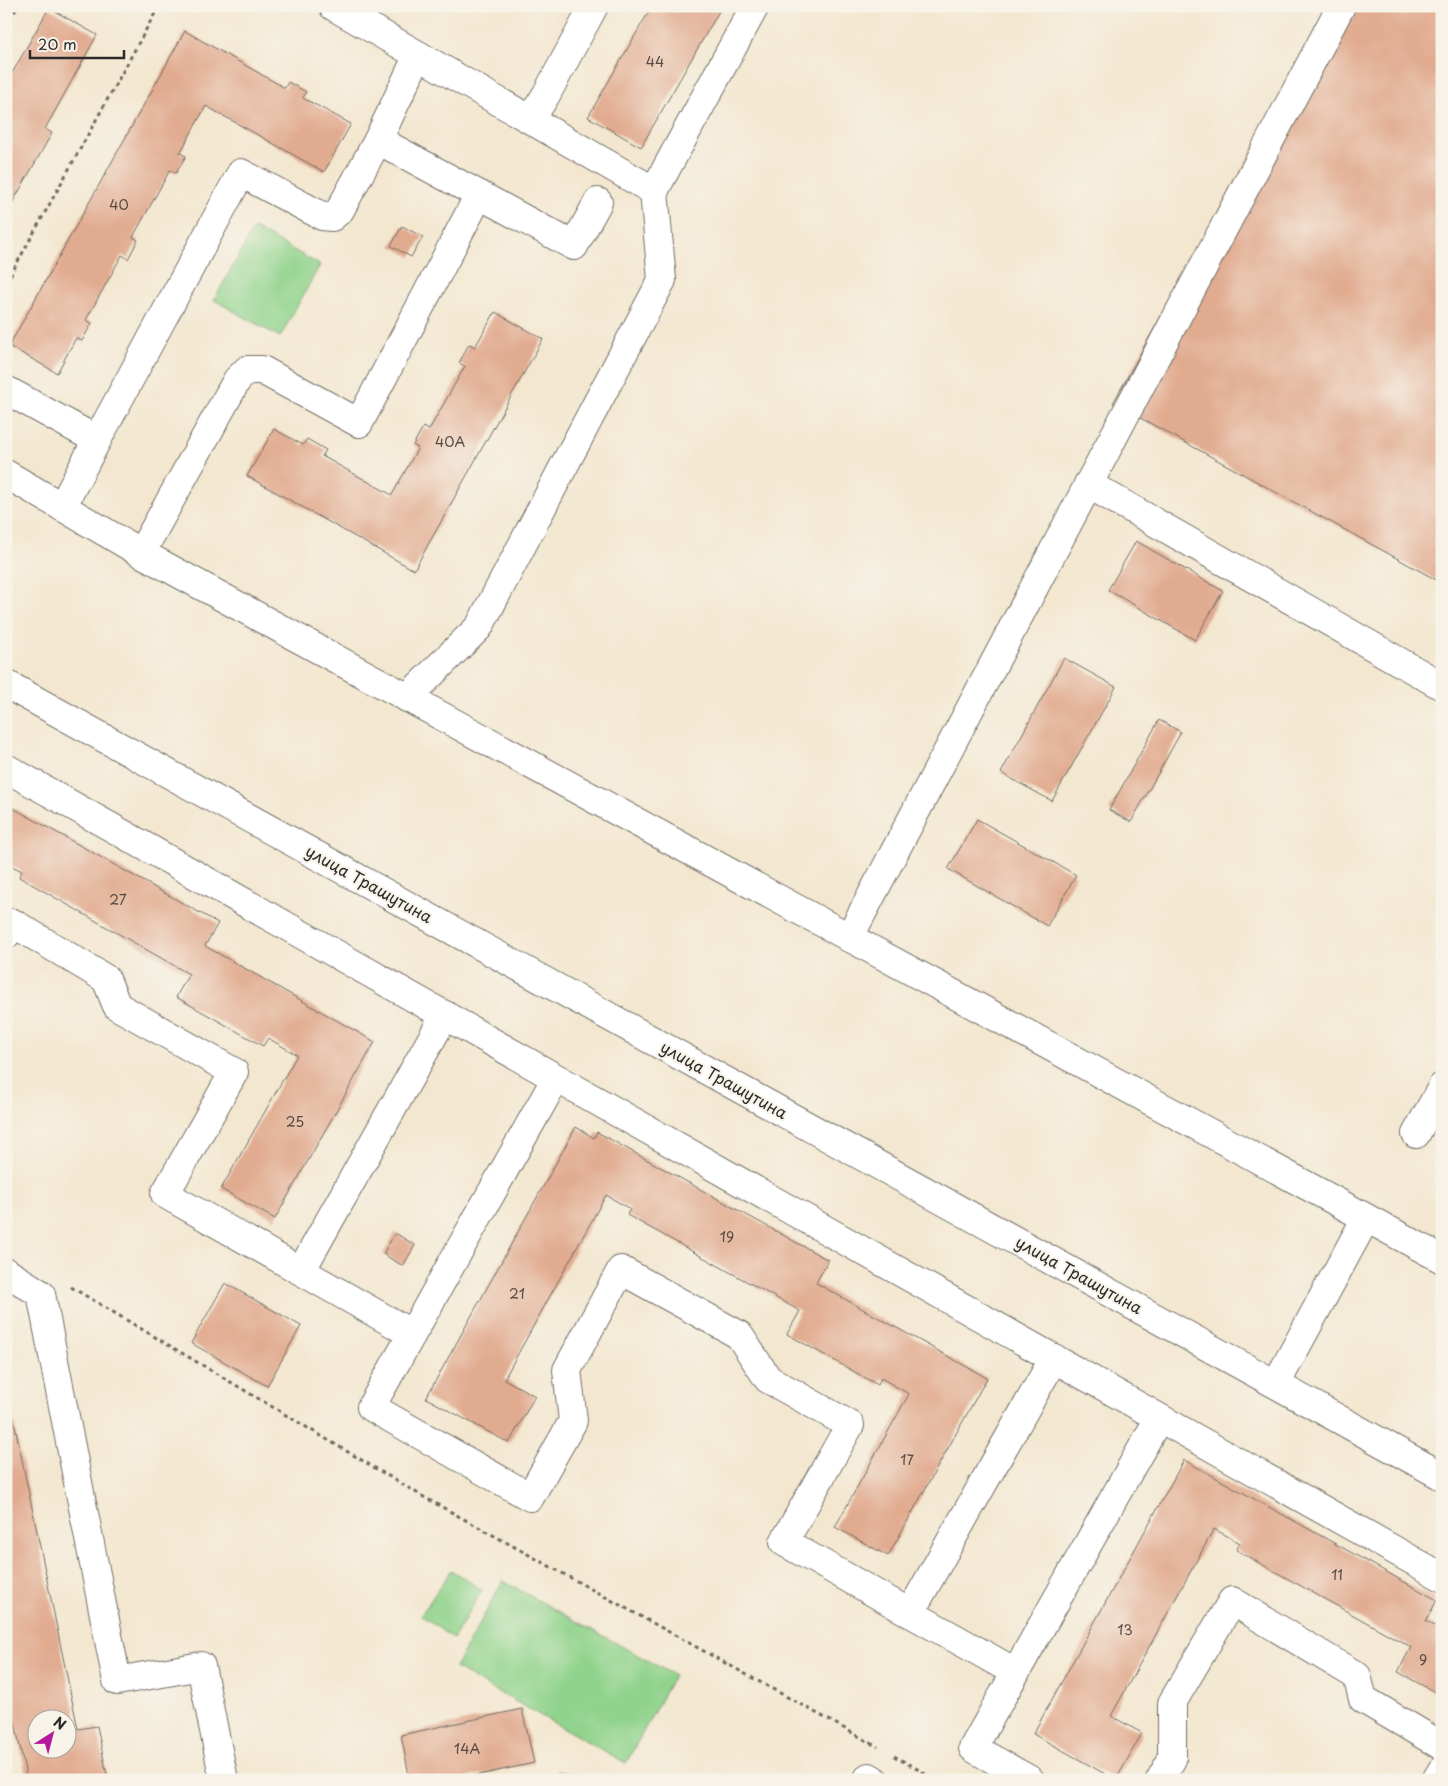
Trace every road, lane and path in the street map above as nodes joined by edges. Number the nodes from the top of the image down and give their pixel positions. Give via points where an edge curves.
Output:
1 (18, 6) edge
2 (159, 6) edge
3 (594, 6) edge
4 (755, 6) edge
5 (1341, 6) edge
6 (337, 7) edge
7 (6, 26) edge
8 (418, 55) junction
9 (530, 119) junction
10 (378, 140) junction
11 (654, 191) junction
12 (480, 195) junction
13 (598, 202) dead end
14 (6, 284) edge
15 (6, 390) edge
16 (97, 440) junction
17 (6, 474) edge
18 (1088, 484) junction
19 (62, 507) junction
20 (141, 553) junction
21 (6, 684) edge
22 (1442, 686) edge
23 (406, 698) junction
24 (6, 768) edge
25 (6, 935) edge
26 (849, 938) junction
27 (445, 1015) junction
28 (556, 1078) junction
29 (1442, 1087) edge
30 (1416, 1134) dead end
31 (1366, 1218) junction
32 (1442, 1259) edge
33 (300, 1271) junction
34 (6, 1272) edge
35 (66, 1283) dead end
36 (412, 1334) junction
37 (1054, 1358) junction
38 (1276, 1384) junction
39 (1159, 1418) junction
40 (1442, 1476) edge
41 (1442, 1577) edge
42 (910, 1613) junction
43 (1015, 1672) junction
44 (1442, 1746) edge
45 (885, 1751) dead end
46 (894, 1756) dead end
47 (1442, 1770) edge
48 (224, 1780) edge
49 (867, 1780) edge
50 (874, 1780) edge
51 (937, 1780) edge
52 (1030, 1780) edge
53 (1160, 1780) edge
54 (1436, 1780) edge

1 - 7 path
2 - 14 path
3 - 9 street
4 - 11 street
5 - 18 street
6 - 8 street
8 - 9 street
8 - 10 street
9 - 11 street
10 - 12 street
10 - 16 street via 340,210 332,217 322,216 241,173
11 - 23 street via 662,280 479,627
12 - 13 street via 574,246
12 - 20 street via 359,423 262,370 247,370 237,380
15 - 16 street
16 - 19 street
17 - 19 street
18 - 22 street
18 - 26 street
19 - 20 street
20 - 23 street
21 - 38 street, улица Трашутина
23 - 26 street
24 - 27 street
25 - 33 street via 13,923 106,979 117,1006 234,1072 165,1194
26 - 31 street
27 - 28 street
27 - 33 street
28 - 36 street
28 - 37 street
29 - 30 street
31 - 32 street
31 - 38 street
33 - 36 street
34 - 48 street via 41,1294 117,1681 201,1666
35 - 45 path via 422,1496
36 - 42 street via 371,1407 530,1497 573,1421 567,1370 621,1270 739,1335 768,1379 850,1425 784,1542
37 - 39 street
37 - 42 street
38 - 40 street, улица Трашутина
39 - 41 street
39 - 43 street
42 - 43 street
43 - 52 street via 973,1748
44 - 53 street via 1363,1699 1357,1676 1232,1601 1172,1703 1172,1759
46 - 51 path
47 - 54 street
49 - 50 street via 869,1777

